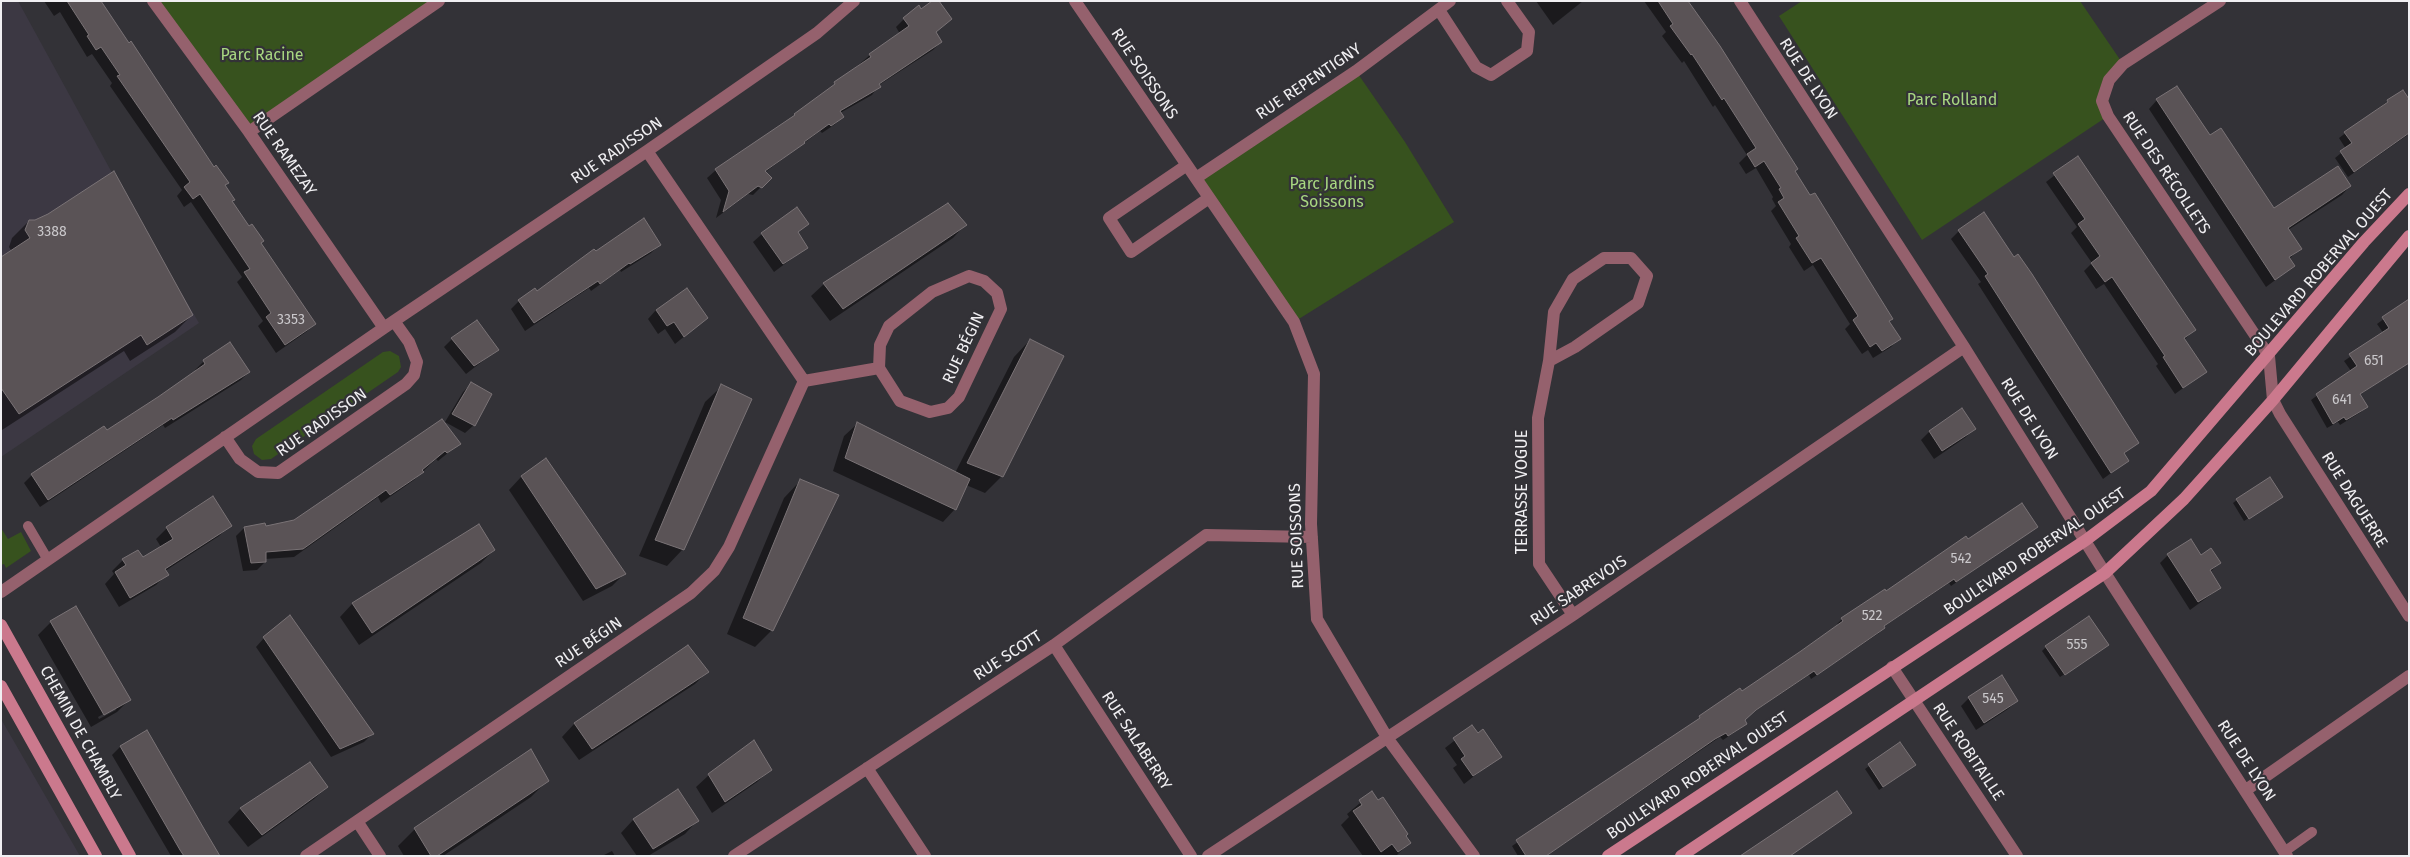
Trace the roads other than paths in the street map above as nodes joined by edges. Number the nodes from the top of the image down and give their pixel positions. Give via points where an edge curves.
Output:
1 (153, 1) edge
2 (439, 1) edge
3 (854, 1) edge
4 (1075, 1) edge
5 (1450, 1) edge
6 (1507, 1) edge
7 (1740, 1) edge
8 (2220, 1) edge
9 (1439, 10) junction
10 (249, 132) junction
11 (647, 151) junction
12 (1186, 165) junction
13 (1196, 178) junction
14 (2409, 194) edge
15 (1209, 198) junction
16 (2408, 236) edge
17 (389, 324) junction
18 (1964, 347) junction
19 (2269, 356) junction
20 (1549, 361) junction
21 (879, 368) junction
22 (804, 381) junction
23 (2273, 400) junction
24 (225, 437) junction
25 (28, 526) dead end
26 (1312, 537) junction
27 (2086, 540) junction
28 (48, 560) junction
29 (2105, 573) junction
30 (1, 592) edge
31 (1573, 615) junction
32 (2409, 616) edge
33 (1, 625) edge
34 (1054, 644) junction
35 (1892, 667) junction
36 (2409, 676) edge
37 (1, 686) edge
38 (1914, 701) junction
39 (1388, 739) junction
40 (867, 768) junction
41 (2246, 790) junction
42 (357, 821) junction
43 (2312, 832) dead end
44 (2285, 854) edge
45 (96, 856) edge
46 (130, 856) edge
47 (306, 856) edge
48 (380, 856) edge
49 (734, 856) edge
50 (925, 856) edge
51 (1191, 856) edge
52 (1208, 856) edge
53 (1474, 856) edge
54 (1608, 856) edge
55 (1682, 856) edge
56 (2017, 856) edge

1 - 10 street, RUE RAMEZAY
2 - 10 street
3 - 11 street, RUE RADISSON via 817,33
4 - 12 street, RUE SOISSONS
5 - 9 street, RUE REPENTIGNY
6 - 9 street via 1529,32 1527,51 1492,76 1476,67
7 - 18 street, RUE DE LYON
8 - 19 street, RUE DES RÉCOLLETS via 2123,64 2109,80 2102,101 2108,116
9 - 13 street, RUE REPENTIGNY via 1356,71
10 - 17 street, RUE RAMEZAY
11 - 17 street, RUE RADISSON
11 - 22 street
12 - 13 street, RUE SOISSONS
12 - 15 street via 1109,218 1131,252
13 - 15 street, RUE SOISSONS
14 - 19 street, BOULEVARD ROBERVAL OUEST via 2364,242
15 - 26 street, RUE SOISSONS via 1294,322 1314,374
16 - 23 street
17 - 24 street, RUE RADISSON
17 - 24 street, RUE RADISSON via 409,342 417,362 414,375 406,384 278,473 258,472 240,459
18 - 27 street, RUE DE LYON
18 - 31 street, RUE SABREVOIS
19 - 23 street, RUE DES RÉCOLLETS
19 - 27 street, BOULEVARD ROBERVAL OUEST via 2151,491
20 - 20 street, TERRASSE VOGUE via 1638,303 1647,276 1630,258 1604,258 1573,279 1554,312
20 - 31 street, TERRASSE VOGUE via 1538,418 1539,564
21 - 21 street, RUE BÉGIN via 900,401 930,412 948,408 959,397 1001,309 997,293 984,281 969,276 932,292 889,326 880,345
21 - 22 street
22 - 42 street, RUE BÉGIN via 729,547 714,571 691,593
23 - 29 street via 2184,498
23 - 32 street, RUE DAGUERRE
24 - 28 street, RUE RADISSON
25 - 28 lane
26 - 34 street, RUE SCOTT via 1206,535
26 - 39 street, RUE SOISSONS via 1316,619
27 - 29 street, RUE DE LYON
27 - 35 street, BOULEVARD ROBERVAL OUEST
28 - 30 street, RUE RADISSON
29 - 38 street
29 - 41 street, RUE DE LYON
31 - 39 street, RUE SABREVOIS
33 - 46 street, CHEMIN DE CHAMBLY
34 - 40 street, RUE SCOTT
34 - 51 street, RUE SALABERRY
35 - 38 street, RUE ROBITAILLE
35 - 54 street, BOULEVARD ROBERVAL OUEST
36 - 41 street
37 - 45 street
38 - 55 street
38 - 56 street, RUE ROBITAILLE
39 - 52 street, RUE SABREVOIS
39 - 53 street, RUE SOISSONS
40 - 49 street, RUE SCOTT
40 - 50 street
41 - 44 street, RUE DE LYON
42 - 47 street, RUE BÉGIN
42 - 48 street
43 - 44 lane

